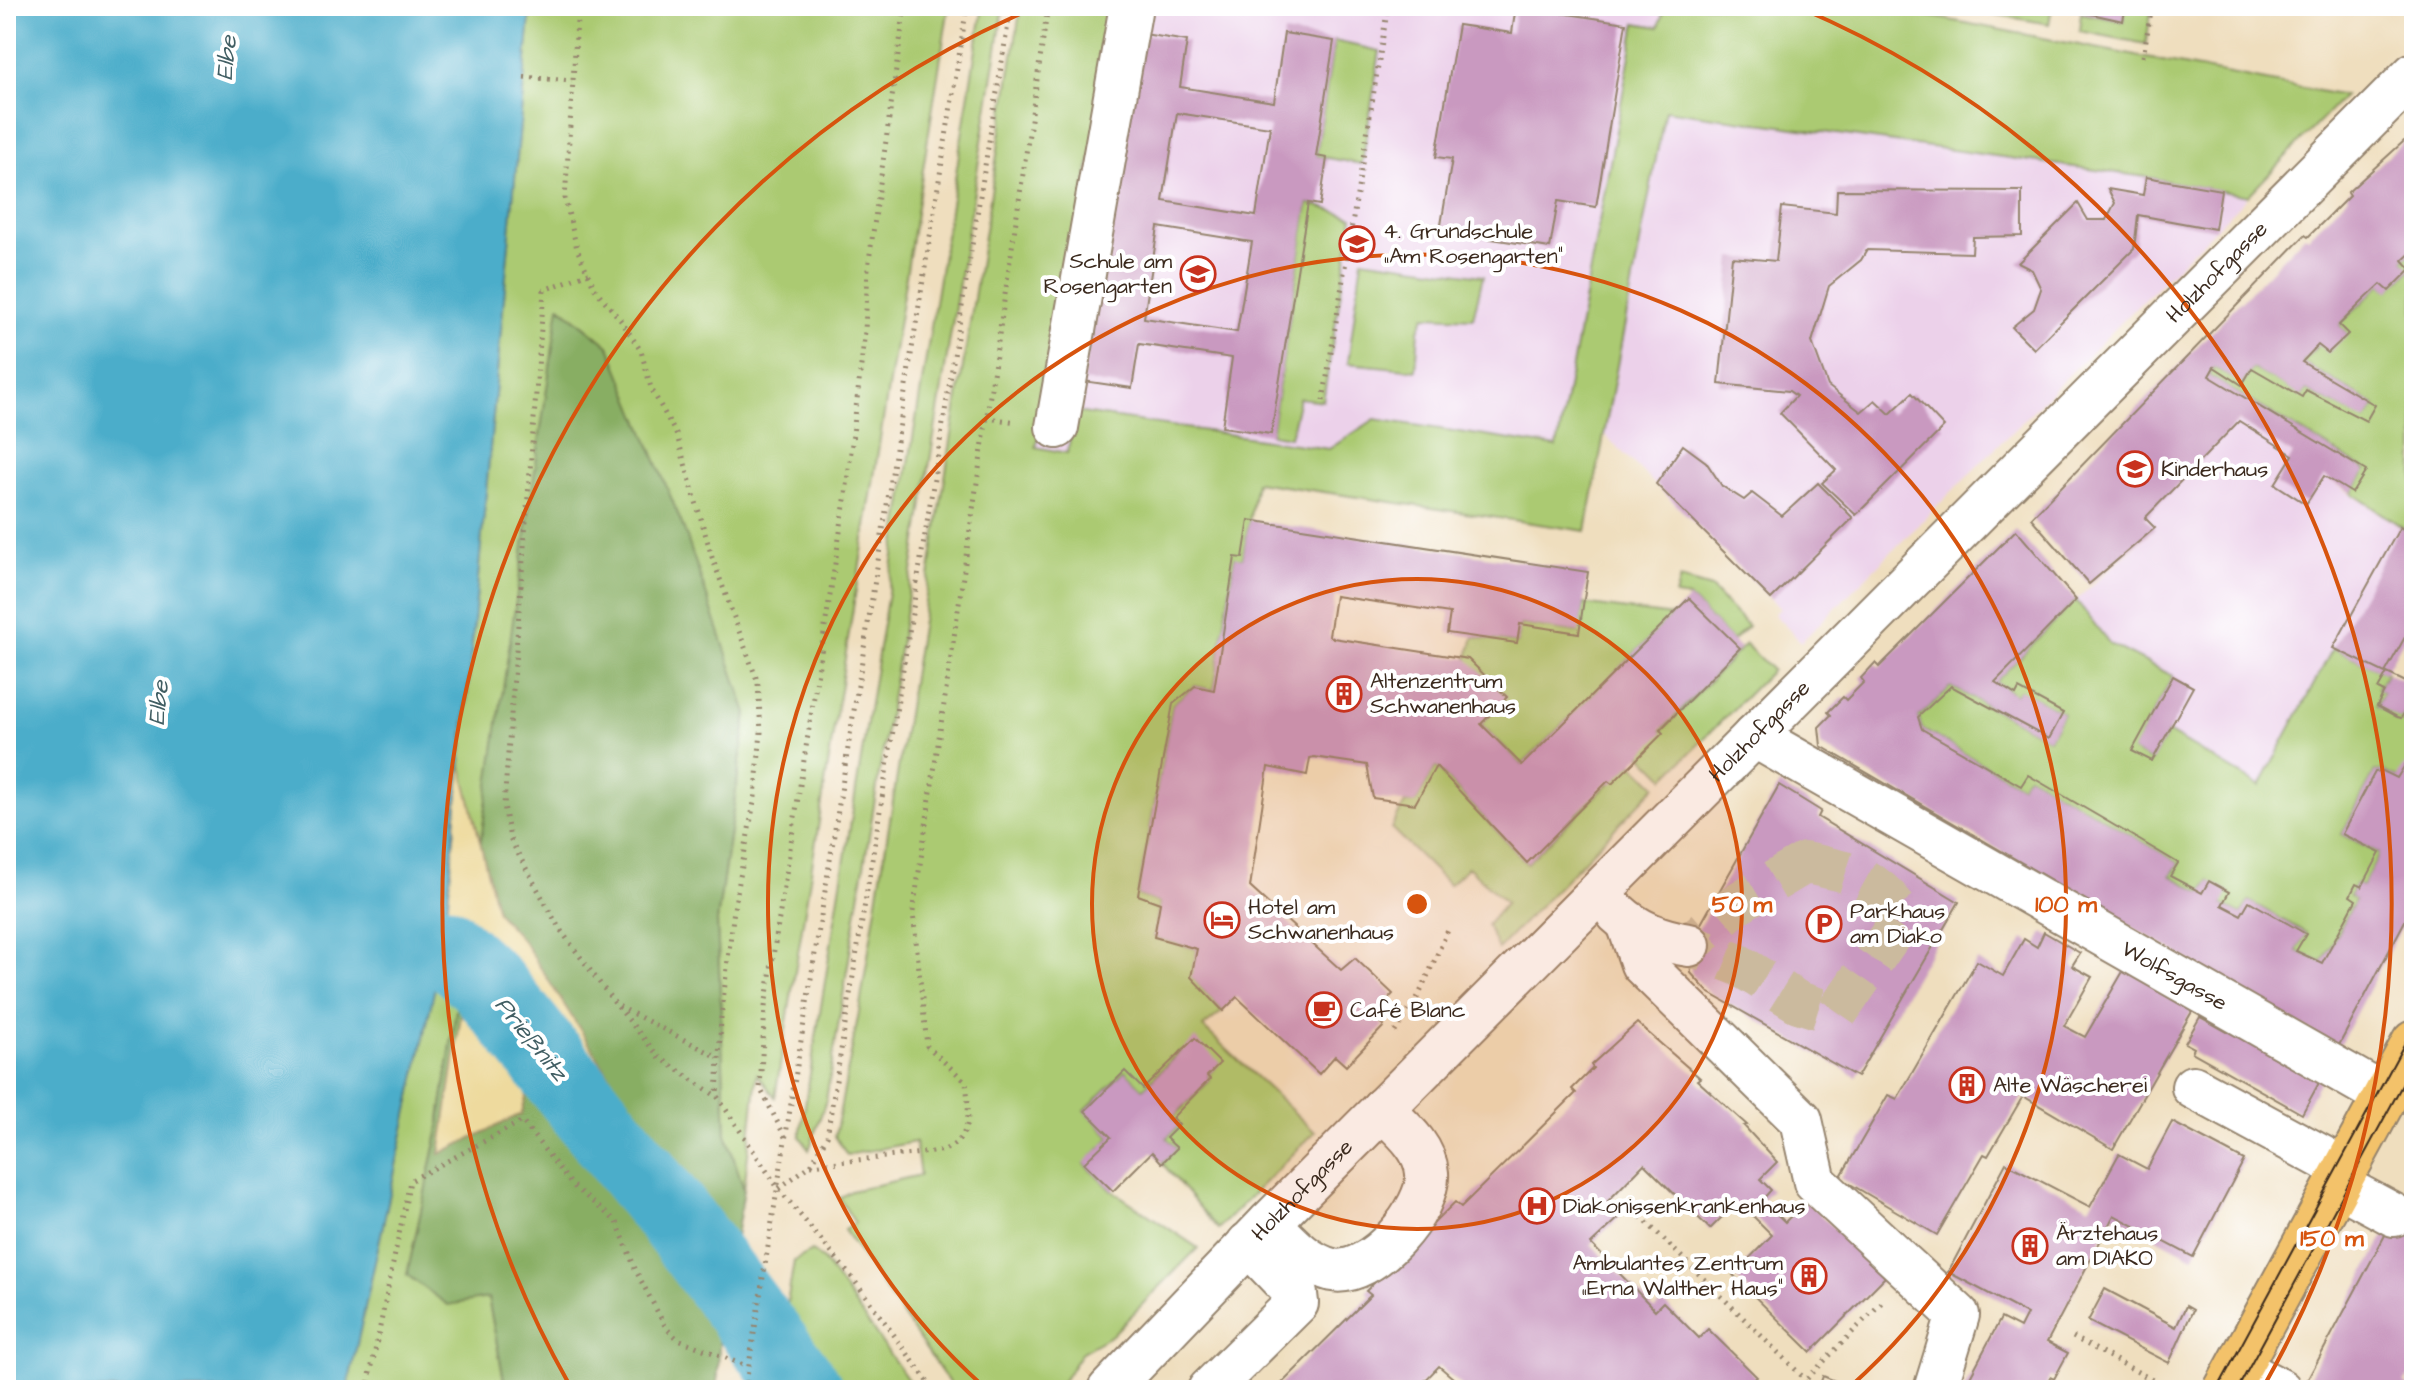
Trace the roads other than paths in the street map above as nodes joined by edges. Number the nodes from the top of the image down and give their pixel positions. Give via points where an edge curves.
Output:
1 (1131, 6) edge
2 (2414, 74) edge
3 (1057, 427) dead end
4 (1754, 736) junction
5 (1597, 893) junction
6 (1628, 923) junction
7 (1689, 945) dead end
8 (2414, 1043) edge
9 (2193, 1087) dead end
10 (2385, 1096) junction
11 (1382, 1109) junction
12 (2342, 1177) junction
13 (2394, 1215) dead end
14 (1258, 1234) junction
15 (2232, 1379) edge
16 (1109, 1390) edge
17 (1209, 1390) edge
18 (1935, 1390) edge
19 (2280, 1390) edge

1 - 3 street
2 - 4 street, Holzhofgasse
4 - 5 street, Holzhofgasse
4 - 10 street, Wolfsgasse
5 - 6 street
5 - 11 street, Holzhofgasse
6 - 7 street via 1662,941
6 - 18 street via 1642,964 1801,1120 1815,1182 1958,1315
8 - 10 main road
9 - 12 street
10 - 12 main road
11 - 14 street, Holzhofgasse
11 - 14 street via 1411,1137 1427,1170 1427,1192 1408,1224 1359,1266 1336,1271
12 - 13 street
12 - 15 main road
14 - 16 street, Holzhofgasse
14 - 17 street via 1297,1303
15 - 19 street

